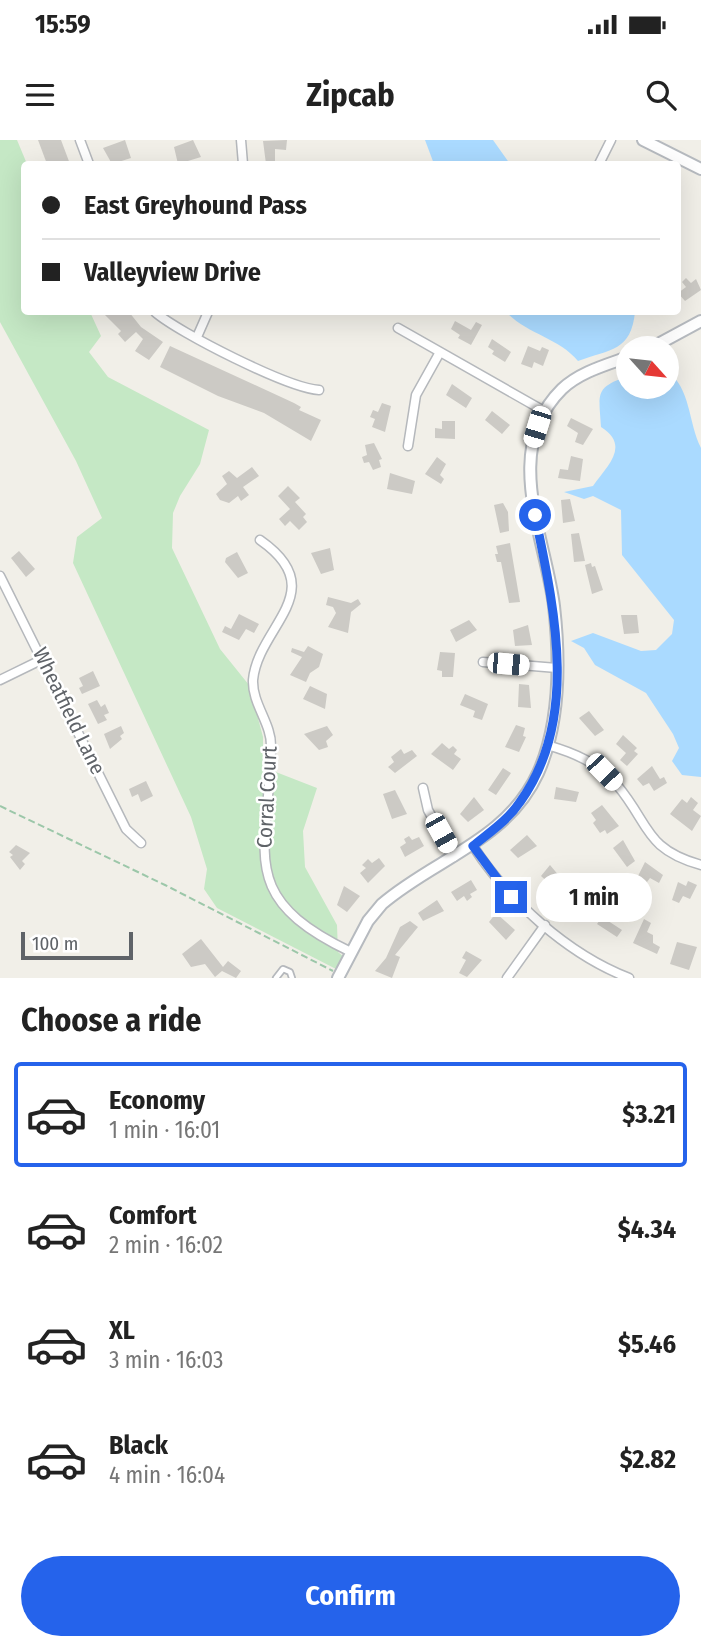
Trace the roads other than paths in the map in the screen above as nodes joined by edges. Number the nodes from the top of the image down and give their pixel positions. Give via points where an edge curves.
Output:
1 (79, 140) edge
2 (241, 140) edge
3 (611, 140) edge
4 (643, 140) edge
5 (88, 161) edge
6 (243, 161) edge
7 (600, 161) edge
8 (701, 169) edge
9 (160, 315) edge
10 (207, 315) edge
11 (701, 321) edge
12 (398, 328) dead end
13 (673, 336) edge
14 (197, 337) junction
15 (440, 352) junction
16 (616, 362) edge
17 (319, 390) dead end
18 (544, 411) junction
19 (408, 446) dead end
20 (260, 540) dead end
21 (0, 576) edge
22 (43, 659) junction
23 (483, 662) dead end
24 (557, 668) junction
25 (0, 680) edge
26 (547, 746) junction
27 (423, 788) dead end
28 (142, 843) dead end
29 (473, 846) junction
30 (454, 857) junction
31 (701, 865) edge
32 (545, 925) junction
33 (351, 952) junction
34 (337, 975) edge
35 (276, 978) edge
36 (292, 978) edge
37 (507, 978) edge
38 (629, 978) edge

1 - 5 street
2 - 6 street
3 - 7 street
4 - 8 street
9 - 14 street
10 - 14 street
11 - 13 street
12 - 15 street
14 - 17 street via 294,386
15 - 18 street
15 - 19 street via 416,395
16 - 18 street via 572,381
18 - 24 street via 531,454 530,493 553,603
20 - 33 street, Corral Court via 283,560 291,586 289,601 253,682 271,747 263,842 266,868 278,898 296,922
21 - 22 street, Wheatfield Lane
22 - 25 street
22 - 28 street, Wheatfield Lane via 126,829
23 - 24 street
24 - 26 street
26 - 29 street via 520,803
26 - 31 street via 583,758 604,772 652,838 667,852
27 - 30 street via 428,810
29 - 30 street
29 - 32 street via 502,887
30 - 33 street via 382,904
32 - 37 street
32 - 38 street
33 - 34 street
35 - 36 lane via 283,969

